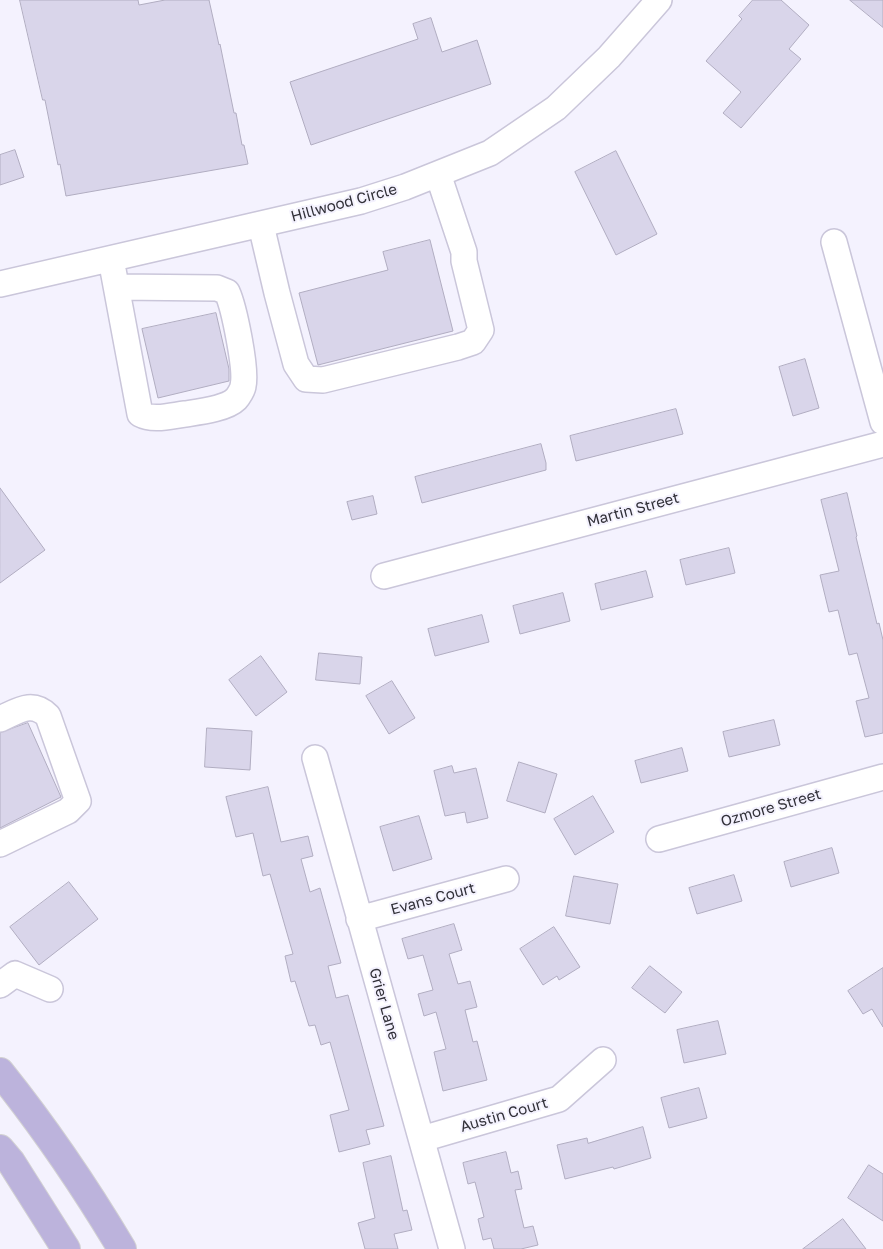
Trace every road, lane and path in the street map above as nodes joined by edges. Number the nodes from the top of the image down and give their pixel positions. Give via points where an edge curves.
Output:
1 (659, 0) edge
2 (438, 174) junction
3 (261, 225) junction
4 (834, 242) dead end
5 (111, 259) junction
6 (0, 284) edge
7 (117, 287) junction
8 (883, 422) edge
9 (883, 444) edge
10 (384, 576) dead end
11 (0, 719) edge
12 (315, 758) dead end
13 (883, 777) edge
14 (659, 839) dead end
15 (0, 844) edge
16 (506, 878) dead end
17 (360, 919) junction
18 (0, 986) edge
19 (50, 989) dead end
20 (603, 1060) dead end
21 (0, 1072) edge
22 (422, 1139) junction
23 (0, 1149) edge
24 (66, 1249) edge
25 (122, 1249) edge
26 (452, 1249) edge

1 - 2 street, Hillwood Circle via 609,57 556,108 490,153
2 - 3 street, Hillwood Circle via 361,202
2 - 3 street via 464,252 481,330 473,342 458,347 323,380 306,378 296,364
3 - 5 street, Hillwood Circle
4 - 8 street
5 - 6 street, Hillwood Circle
5 - 7 street
7 - 7 street via 140,414 148,418 198,412 236,399 243,386 242,356 227,292 218,288
9 - 10 street, Martin Street
11 - 15 street via 27,707 41,710 48,716 78,801 68,811
12 - 17 street, Grier Lane
13 - 14 street, Ozmore Street
16 - 17 street, Evans Court
17 - 22 street, Grier Lane
18 - 19 street via 15,974
20 - 22 street, Austin Court via 559,1100
21 - 25 main road via 61,1152
22 - 26 street, Grier Lane
23 - 24 main road

